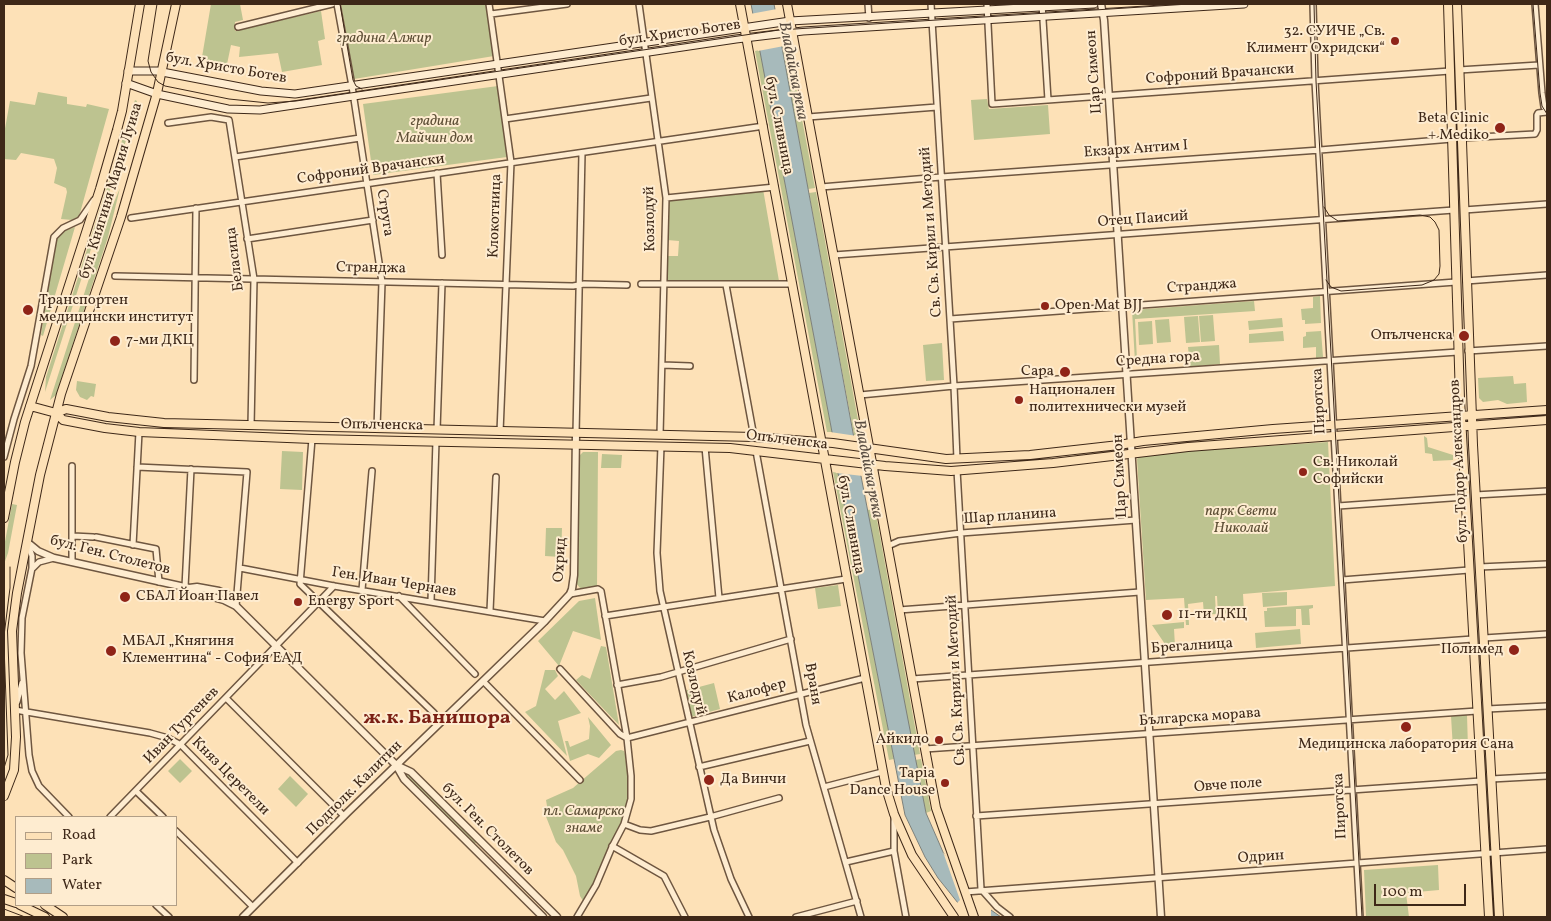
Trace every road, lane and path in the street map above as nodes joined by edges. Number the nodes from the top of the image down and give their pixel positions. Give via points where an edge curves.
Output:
1 (140, 4) edge
2 (176, 4) edge
3 (332, 4) edge
4 (337, 4) edge
5 (489, 4) edge
6 (567, 4) edge
7 (639, 4) edge
8 (740, 4) edge
9 (787, 4) edge
10 (868, 4) edge
11 (931, 4) edge
12 (1094, 4) edge
13 (1101, 4) edge
14 (1238, 4) edge
15 (1244, 4) edge
16 (1313, 4) edge
17 (1448, 4) edge
18 (1457, 4) edge
19 (1535, 4) edge
20 (1042, 5) edge
21 (987, 7) edge
22 (1103, 12) junction
23 (491, 14) junction
24 (931, 14) junction
25 (1043, 16) junction
26 (869, 18) junction
27 (988, 20) junction
28 (787, 22) junction
29 (932, 22) junction
30 (238, 27) dead end
31 (747, 27) junction
32 (789, 33) junction
33 (749, 38) junction
34 (644, 43) junction
35 (645, 53) junction
36 (498, 65) junction
37 (1539, 65) junction
38 (1459, 70) junction
39 (128, 71) junction
40 (1450, 71) junction
41 (162, 72) junction
42 (499, 74) junction
43 (1315, 81) junction
44 (126, 83) junction
45 (352, 86) junction
46 (157, 94) junction
47 (353, 96) junction
48 (1109, 96) junction
49 (651, 98) junction
50 (1048, 100) junction
51 (937, 107) junction
52 (1547, 111) edge
53 (808, 117) junction
54 (505, 119) junction
55 (168, 123) dead end
56 (764, 126) junction
57 (360, 138) junction
58 (1461, 138) junction
59 (1452, 139) junction
60 (658, 142) junction
61 (1318, 150) junction
62 (582, 153) junction
63 (235, 157) junction
64 (511, 162) junction
65 (1113, 164) junction
66 (437, 173) junction
67 (941, 177) junction
68 (367, 183) junction
69 (775, 187) junction
70 (821, 187) junction
71 (100, 189) junction
72 (666, 198) junction
73 (242, 201) junction
74 (1547, 204) edge
75 (196, 208) junction
76 (1454, 210) junction
77 (1463, 210) junction
78 (132, 218) dead end
79 (1322, 219) junction
80 (373, 220) junction
81 (1118, 234) junction
82 (248, 239) junction
83 (946, 246) junction
84 (442, 255) dead end
85 (834, 255) junction
86 (1547, 275) edge
87 (115, 276) dead end
88 (196, 278) junction
89 (254, 279) junction
90 (1466, 281) junction
91 (382, 282) junction
92 (1456, 282) junction
93 (442, 283) junction
94 (641, 284) dead end
95 (793, 284) junction
96 (506, 285) junction
97 (580, 285) junction
98 (627, 285) dead end
99 (664, 285) junction
100 (726, 285) junction
101 (1326, 291) junction
102 (1122, 306) junction
103 (950, 319) junction
104 (1547, 346) edge
105 (1468, 351) junction
106 (1458, 352) junction
107 (1330, 361) junction
108 (662, 366) junction
109 (690, 366) dead end
110 (1127, 375) junction
111 (194, 380) dead end
112 (954, 386) junction
113 (860, 395) junction
114 (30, 406) junction
115 (1547, 410) edge
116 (56, 412) junction
117 (1461, 416) junction
118 (1471, 416) junction
119 (1547, 420) edge
120 (1333, 425) junction
121 (251, 426) junction
122 (1472, 426) junction
123 (1462, 427) junction
124 (377, 428) junction
125 (437, 430) junction
126 (139, 432) junction
127 (500, 432) junction
128 (576, 434) junction
129 (660, 435) junction
130 (1334, 436) junction
131 (754, 437) junction
132 (312, 438) junction
133 (436, 441) junction
134 (825, 443) junction
135 (1131, 443) junction
136 (576, 444) junction
137 (661, 446) junction
138 (705, 447) junction
139 (867, 448) junction
140 (756, 450) junction
141 (1132, 453) junction
142 (4, 457) edge
143 (957, 458) junction
144 (827, 459) junction
145 (870, 464) junction
146 (72, 466) dead end
147 (137, 466) junction
148 (191, 470) junction
149 (957, 470) junction
150 (372, 471) dead end
151 (496, 476) dead end
152 (1547, 491) edge
153 (1475, 495) junction
154 (1465, 497) junction
155 (1338, 506) junction
156 (4, 518) edge
157 (1136, 520) junction
158 (961, 533) junction
159 (73, 536) junction
160 (27, 542) junction
161 (133, 545) junction
162 (888, 546) junction
163 (54, 558) junction
164 (72, 562) junction
165 (1547, 564) edge
166 (1479, 567) junction
167 (32, 568) junction
168 (240, 568) junction
169 (1469, 570) junction
170 (300, 579) junction
171 (846, 579) junction
172 (1342, 580) junction
173 (159, 582) junction
174 (334, 586) junction
175 (187, 588) junction
176 (782, 588) junction
177 (362, 590) junction
178 (1140, 592) junction
179 (570, 594) junction
180 (399, 596) junction
181 (719, 598) junction
182 (431, 601) junction
183 (318, 602) junction
184 (965, 604) junction
185 (236, 606) junction
186 (662, 606) junction
187 (900, 610) junction
188 (490, 611) junction
189 (605, 616) junction
190 (545, 621) junction
191 (1547, 634) edge
192 (1484, 638) junction
193 (791, 639) junction
194 (1473, 639) junction
195 (277, 646) junction
196 (1346, 648) junction
197 (1145, 663) junction
198 (560, 669) dead end
199 (677, 672) junction
200 (475, 674) dead end
201 (969, 675) junction
202 (865, 678) junction
203 (912, 679) junction
204 (483, 681) junction
205 (22, 683) junction
206 (617, 685) junction
207 (801, 693) junction
208 (226, 698) junction
209 (1547, 706) edge
210 (1487, 709) junction
211 (14, 711) junction
212 (1477, 711) junction
213 (25, 712) junction
214 (434, 714) dead end
215 (1349, 720) junction
216 (689, 723) junction
217 (1149, 735) junction
218 (627, 738) junction
219 (810, 741) junction
220 (180, 746) junction
221 (973, 746) junction
222 (925, 749) junction
223 (396, 765) junction
224 (699, 767) junction
225 (882, 772) junction
226 (1547, 776) edge
227 (11, 779) junction
228 (1491, 779) junction
229 (580, 780) dead end
230 (1481, 781) junction
231 (4, 786) edge
232 (824, 787) junction
233 (1353, 789) junction
234 (136, 791) junction
235 (4, 796) edge
236 (779, 798) dead end
237 (1154, 804) junction
238 (894, 814) junction
239 (68, 816) edge
240 (111, 816) edge
241 (162, 816) edge
242 (344, 816) junction
243 (976, 816) junction
244 (710, 817) junction
245 (624, 824) junction
246 (178, 833) edge
247 (612, 846) junction
248 (1547, 849) edge
249 (894, 851) junction
250 (1496, 853) junction
251 (1485, 854) junction
252 (846, 862) junction
253 (298, 863) junction
254 (1357, 864) junction
255 (1158, 877) junction
256 (4, 880) edge
257 (15, 887) edge
258 (978, 890) junction
259 (964, 892) junction
260 (857, 901) junction
261 (22, 906) edge
262 (46, 906) edge
263 (157, 906) edge
264 (253, 907) junction
265 (45, 917) edge
266 (63, 917) edge
267 (169, 917) edge
268 (243, 917) edge
269 (543, 917) edge
270 (557, 917) edge
271 (577, 917) edge
272 (685, 917) edge
273 (749, 917) edge
274 (801, 917) edge
275 (861, 917) edge
276 (906, 917) edge
277 (954, 917) edge
278 (974, 917) edge
279 (1010, 917) edge
280 (1161, 917) edge
281 (1360, 917) edge
282 (1489, 917) edge
283 (1499, 917) edge

1 - 39 main road, бул. Княгиня Мария Луиза
2 - 41 main road, бул. Княгиня Мария Луиза
3 - 30 street
4 - 45 street, Струга
5 - 23 street, Клокотница
6 - 23 street
7 - 34 street, Козлодуй
8 - 31 main road, бул. Сливница
9 - 28 main road, бул. Сливница
10 - 26 street
11 - 24 street, Св. Св. Кирил и Методий
12 - 20 main road, бул. Христо Ботев
13 - 22 street, Цар Симеон
14 - 15 main road, бул. Христо Ботев
14 - 22 main road, бул. Христо Ботев
16 - 43 street, Пиротска
17 - 40 main road, бул. Тодор Александров
18 - 38 main road, бул. Тодор Александров
19 - 37 street
20 - 21 main road, бул. Христо Ботев
20 - 25 street
21 - 24 main road, бул. Христо Ботев
21 - 27 street
22 - 25 main road, бул. Христо Ботев
22 - 48 street, Цар Симеон
23 - 36 street, Клокотница
24 - 26 main road, бул. Христо Ботев
24 - 29 street, Св. Св. Кирил и Методий
25 - 27 main road, бул. Христо Ботев
25 - 50 street
26 - 28 main road, бул. Христо Ботев
27 - 29 main road, бул. Христо Ботев
27 - 50 street, Софроний Врачански via 992,104
28 - 31 main road, бул. Христо Ботев
28 - 32 main road, бул. Сливница
29 - 32 main road, бул. Христо Ботев
29 - 51 street, Св. Св. Кирил и Методий
31 - 33 main road, бул. Сливница
31 - 34 main road, бул. Христо Ботев
32 - 33 main road, бул. Христо Ботев
32 - 53 main road, бул. Сливница
33 - 35 main road, бул. Христо Ботев
33 - 56 main road, бул. Сливница
34 - 35 street, Козлодуй
34 - 36 main road, бул. Христо Ботев
35 - 42 main road, бул. Христо Ботев
35 - 49 street, Козлодуй
36 - 42 street, Клокотница
36 - 45 main road, бул. Христо Ботев
37 - 38 street
37 - 52 street
38 - 58 main road, бул. Тодор Александров
39 - 41 main road, бул. Христо Ботев
39 - 44 main road, бул. Княгиня Мария Луиза
40 - 43 street, Софроний Врачански
40 - 59 main road, бул. Тодор Александров
41 - 45 main road, бул. Христо Ботев via 278,94
41 - 46 main road, бул. Княгиня Мария Луиза
42 - 47 main road, бул. Христо Ботев
42 - 54 street, Клокотница
43 - 48 street, Софроний Врачански
43 - 61 street, Пиротска
44 - 46 main road, бул. Христо Ботев
44 - 71 main road, бул. Княгиня Мария Луиза via 122,111
45 - 47 street, Струга
46 - 47 main road, бул. Христо Ботев via 228,109 249,110
46 - 116 main road, бул. Княгиня Мария Луиза via 121,217
47 - 57 street, Струга
48 - 50 street, Софроний Врачански
48 - 65 street, Цар Симеон
49 - 54 street
49 - 60 street, Козлодуй
51 - 53 street
51 - 67 street, Св. Св. Кирил и Методий
52 - 58 street via 1538,112 1535,134
53 - 70 main road, бул. Сливница
54 - 64 street, Клокотница
55 - 63 street, Беласица via 211,117 229,120
56 - 60 street, Софроний Врачански
56 - 69 main road, бул. Сливница
57 - 63 street
57 - 68 street, Струга
58 - 77 main road, бул. Тодор Александров
59 - 61 street, Екзарх Антим I
59 - 76 main road, бул. Тодор Александров
60 - 62 street, Софроний Врачански
60 - 72 street, Козлодуй
61 - 65 street, Екзарх Антим I
61 - 79 street, Пиротска
62 - 64 street, Софроний Врачански
62 - 97 street, Охрид
63 - 73 street, Беласица
64 - 66 street, Софроний Врачански
64 - 96 street, Клокотница
65 - 67 street, Екзарх Антим I
65 - 81 street, Цар Симеон
66 - 68 street, Софроний Врачански
66 - 84 street
67 - 70 street, Екзарх Антим I
67 - 83 street, Св. Св. Кирил и Методий
68 - 73 street, Софроний Врачански
68 - 80 street, Струга
69 - 72 street
69 - 95 main road, бул. Сливница
70 - 85 main road, бул. Сливница
71 - 114 main road, бул. Княгиня Мария Луиза
71 - 142 street, бул. Княгиня Мария Луиза via 86,215 54,237 31,366
72 - 99 street, Козлодуй
73 - 75 street, Софроний Врачански
73 - 82 street, Беласица
74 - 77 street
75 - 78 street, Софроний Врачански
75 - 88 street
76 - 79 street, Отец Паисий
76 - 92 main road, бул. Тодор Александров
77 - 90 main road, бул. Тодор Александров
79 - 81 street, Отец Паисий
79 - 101 street, Пиротска
80 - 82 street
80 - 91 street, Струга
81 - 83 street, Отец Паисий
81 - 102 street, Цар Симеон
82 - 89 street, Беласица
83 - 85 street, Отец Паисий
83 - 103 street, Св. Св. Кирил и Методий
85 - 113 main road, бул. Сливница
86 - 90 street
87 - 88 street, Странджа
88 - 89 street, Странджа
88 - 111 street
89 - 91 street, Странджа
89 - 121 street, Беласица
90 - 105 main road, бул. Тодор Александров
91 - 93 street, Странджа
91 - 124 street, Струга
92 - 101 street, Странджа
92 - 106 main road, бул. Тодор Александров
93 - 96 street, Странджа
93 - 125 street
94 - 99 street
95 - 100 street
95 - 134 main road, бул. Сливница
96 - 97 street, Странджа
96 - 127 street, Клокотница
97 - 98 street, Странджа
97 - 128 street, Охрид
99 - 100 street
99 - 108 street, Козлодуй
100 - 131 street
101 - 102 street, Странджа
101 - 107 street, Пиротска
102 - 103 street, Странджа
102 - 110 street, Цар Симеон
103 - 112 street, Св. Св. Кирил и Методий
104 - 105 street
105 - 118 main road, бул. Тодор Александров
106 - 107 street, Средна гора
106 - 117 main road, бул. Тодор Александров
107 - 110 street, Средна гора
107 - 120 street, Пиротска
108 - 109 street
108 - 129 street, Козлодуй
110 - 112 street, Средна гора
110 - 135 street, Цар Симеон
112 - 113 street, Средна гора
112 - 143 street, Св. Св. Кирил и Методий
113 - 139 main road, бул. Сливница
114 - 116 main road, Опълченска
114 - 156 main road, бул. Княгиня Мария Луиза
115 - 118 main road, Опълченска
116 - 121 main road, Опълченска via 66,409 164,423
116 - 126 main road, Опълченска via 63,420
116 - 160 main road, бул. Княгиня Мария Луиза
117 - 118 main road, Опълченска
117 - 120 main road, Опълченска
117 - 123 main road, бул. Тодор Александров
118 - 122 main road, бул. Тодор Александров
119 - 122 main road, Опълченска
120 - 130 street, Пиротска
120 - 135 main road, Опълченска
121 - 124 main road, Опълченска
122 - 123 main road, Опълченска
122 - 153 main road, бул. Тодор Александров
123 - 130 main road, Опълченска
123 - 154 main road, бул. Тодор Александров
124 - 125 main road, Опълченска
125 - 127 main road, Опълченска
126 - 132 main road, Опълченска
126 - 147 street
127 - 128 main road, Опълченска
128 - 129 main road, Опълченска
128 - 136 street, Охрид
129 - 131 main road, Опълченска
130 - 141 main road, Опълченска
130 - 155 street, Пиротска
131 - 134 main road, Опълченска
132 - 133 main road, Опълченска
132 - 170 street
133 - 136 main road, Опълченска
133 - 182 street
134 - 139 main road, Опълченска
134 - 144 main road, бул. Сливница
135 - 141 street, Цар Симеон
135 - 143 main road, Опълченска
136 - 137 main road, Опълченска
136 - 179 street, Охрид via 574,575
137 - 138 main road, Опълченска
137 - 186 street, Козлодуй via 657,553
138 - 140 main road, Опълченска
138 - 181 street
139 - 143 main road, Опълченска
139 - 145 main road, бул. Сливница
140 - 144 main road, Опълченска
140 - 176 street, Враня
141 - 149 main road, Опълченска
141 - 157 street, Цар Симеон
144 - 145 main road, Опълченска
144 - 171 main road, бул. Сливница
145 - 149 main road, Опълченска
145 - 162 main road, бул. Сливница
146 - 159 street
147 - 148 street
147 - 161 street
148 - 168 street via 247,472
148 - 175 street
149 - 158 street, Св. Св. Кирил и Методий
150 - 177 street
151 - 188 street
152 - 153 street
153 - 166 main road, бул. Тодор Александров
154 - 155 street
154 - 169 main road, бул. Тодор Александров
155 - 172 street, Пиротска
157 - 158 street, Шар планина
157 - 178 street, Цар Симеон
158 - 162 street, Шар планина via 899,541
158 - 184 street, Св. Св. Кирил и Методий
159 - 161 street
159 - 164 street
160 - 163 street, бул. Ген. Столетов
160 - 167 street
160 - 211 main road, бул. Княгиня Мария Луиза via 12,631
161 - 173 street via 156,550
162 - 187 main road, бул. Сливница
163 - 164 street, бул. Ген. Столетов
163 - 167 street via 39,562
164 - 173 street, бул. Ген. Столетов
165 - 166 street
166 - 192 main road, бул. Тодор Александров
167 - 205 street via 22,618
168 - 170 street, Ген. Иван Чернаев
168 - 185 street
169 - 172 street
169 - 194 main road, бул. Тодор Александров
170 - 174 street, Ген. Иван Чернаев
170 - 183 street via 300,584
171 - 176 street
171 - 202 main road, бул. Сливница
172 - 196 street, Пиротска
173 - 175 street, бул. Ген. Столетов
174 - 177 street, Ген. Иван Чернаев
174 - 183 street, Иван Тургенев
175 - 185 street, бул. Ген. Столетов via 219,591 228,595
176 - 181 street
176 - 193 street, Враня
177 - 180 street, Ген. Иван Чернаев
178 - 184 street
178 - 197 street, Цар Симеон
179 - 189 street, Охрид via 600,589
179 - 190 street, Подполк. Калитин
180 - 182 street, Ген. Иван Чернаев
180 - 200 street
181 - 186 street
182 - 188 street, Ген. Иван Чернаев
183 - 195 street, Иван Тургенев
183 - 214 street
184 - 187 street
184 - 201 street, Св. Св. Кирил и Методий
185 - 195 street, бул. Ген. Столетов
186 - 189 street
186 - 199 street, Козлодуй
187 - 203 main road, бул. Сливница
188 - 190 street, Ген. Иван Чернаев
189 - 206 street, Охрид
190 - 204 street, Подполк. Калитин
191 - 192 street
192 - 210 main road, бул. Тодор Александров
193 - 199 street
193 - 207 street, Враня
194 - 196 street, Брегалница
194 - 212 main road, бул. Тодор Александров
195 - 208 street, Иван Тургенев
195 - 223 street, бул. Ген. Столетов
196 - 197 street, Брегалница
196 - 215 street, Пиротска
197 - 201 street, Брегалница
197 - 217 street, Цар Симеон
198 - 218 street
199 - 206 street
199 - 216 street, Козлодуй
201 - 203 street, Брегалница
201 - 221 street, Св. Св. Кирил и Методий
202 - 207 street, Калофер
202 - 225 main road, бул. Сливница
203 - 222 main road, бул. Сливница
204 - 223 street, Подполк. Калитин
204 - 229 street
205 - 211 street
205 - 213 street
206 - 218 street, Охрид
207 - 216 street, Калофер
207 - 219 street, Враня
208 - 220 street, Иван Тургенев
208 - 242 street
209 - 210 street
210 - 228 main road, бул. Тодор Александров
211 - 213 street, Княз Церетели
211 - 227 main road, бул. Княгиня Мария Луиза via 16,737
212 - 215 street, Българска морава
212 - 230 main road, бул. Тодор Александров
213 - 220 street, Княз Церетели via 159,734
213 - 239 street via 35,779 44,793
215 - 217 street, Българска морава
215 - 233 street, Пиротска
216 - 218 street, Калофер
216 - 224 street, Козлодуй
217 - 221 street, Българска морава
217 - 237 street, Цар Симеон
218 - 245 street, Охрид via 631,799
219 - 224 street
219 - 232 street, Враня
220 - 234 street, Иван Тургенев
220 - 253 street, Княз Церетели
221 - 222 street, Българска морава
221 - 243 street, Св. Св. Кирил и Методий
222 - 259 main road, бул. Сливница via 940,823
223 - 242 street, Подполк. Калитин
223 - 269 street, бул. Ген. Столетов via 404,779
223 - 270 street, бул. Ген. Столетов via 411,772
224 - 244 street, Козлодуй
225 - 232 street
225 - 238 main road, бул. Сливница
226 - 228 street
227 - 231 main road
227 - 235 main road, бул. Княгиня Мария Луиза
228 - 250 main road, бул. Тодор Александров
230 - 233 street, Овче поле
230 - 251 main road, бул. Тодор Александров
232 - 252 street, Враня
233 - 237 street, Овче поле
233 - 254 street, Пиротска
234 - 240 street, Иван Тургенев
234 - 241 street
236 - 244 street
237 - 243 street, Овче поле
237 - 255 street, Цар Симеон
238 - 249 street
238 - 277 main road, бул. Сливница via 912,855
242 - 253 street, Подполк. Калитин
243 - 258 street, Св. Св. Кирил и Методий
244 - 245 street via 651,831
244 - 273 street, Козлодуй via 731,880
245 - 247 street, Охрид
246 - 264 street
247 - 271 street, Охрид via 596,885
247 - 272 street via 664,876
248 - 250 street, Одрин
249 - 252 street
249 - 276 street
250 - 251 street, Одрин
250 - 283 main road, бул. Тодор Александров
251 - 254 street, Одрин
251 - 282 main road, бул. Тодор Александров
252 - 260 street, Враня
253 - 264 street, Подполк. Калитин
254 - 255 street, Одрин
254 - 281 street, Пиротска
255 - 258 street, Одрин
255 - 280 street, Цар Симеон
256 - 257 main road
258 - 259 street, Одрин
258 - 279 street
259 - 278 main road, бул. Сливница
260 - 274 street
260 - 275 street, Враня
261 - 265 main road
262 - 266 main road
263 - 267 street
264 - 268 street, Подполк. Калитин

